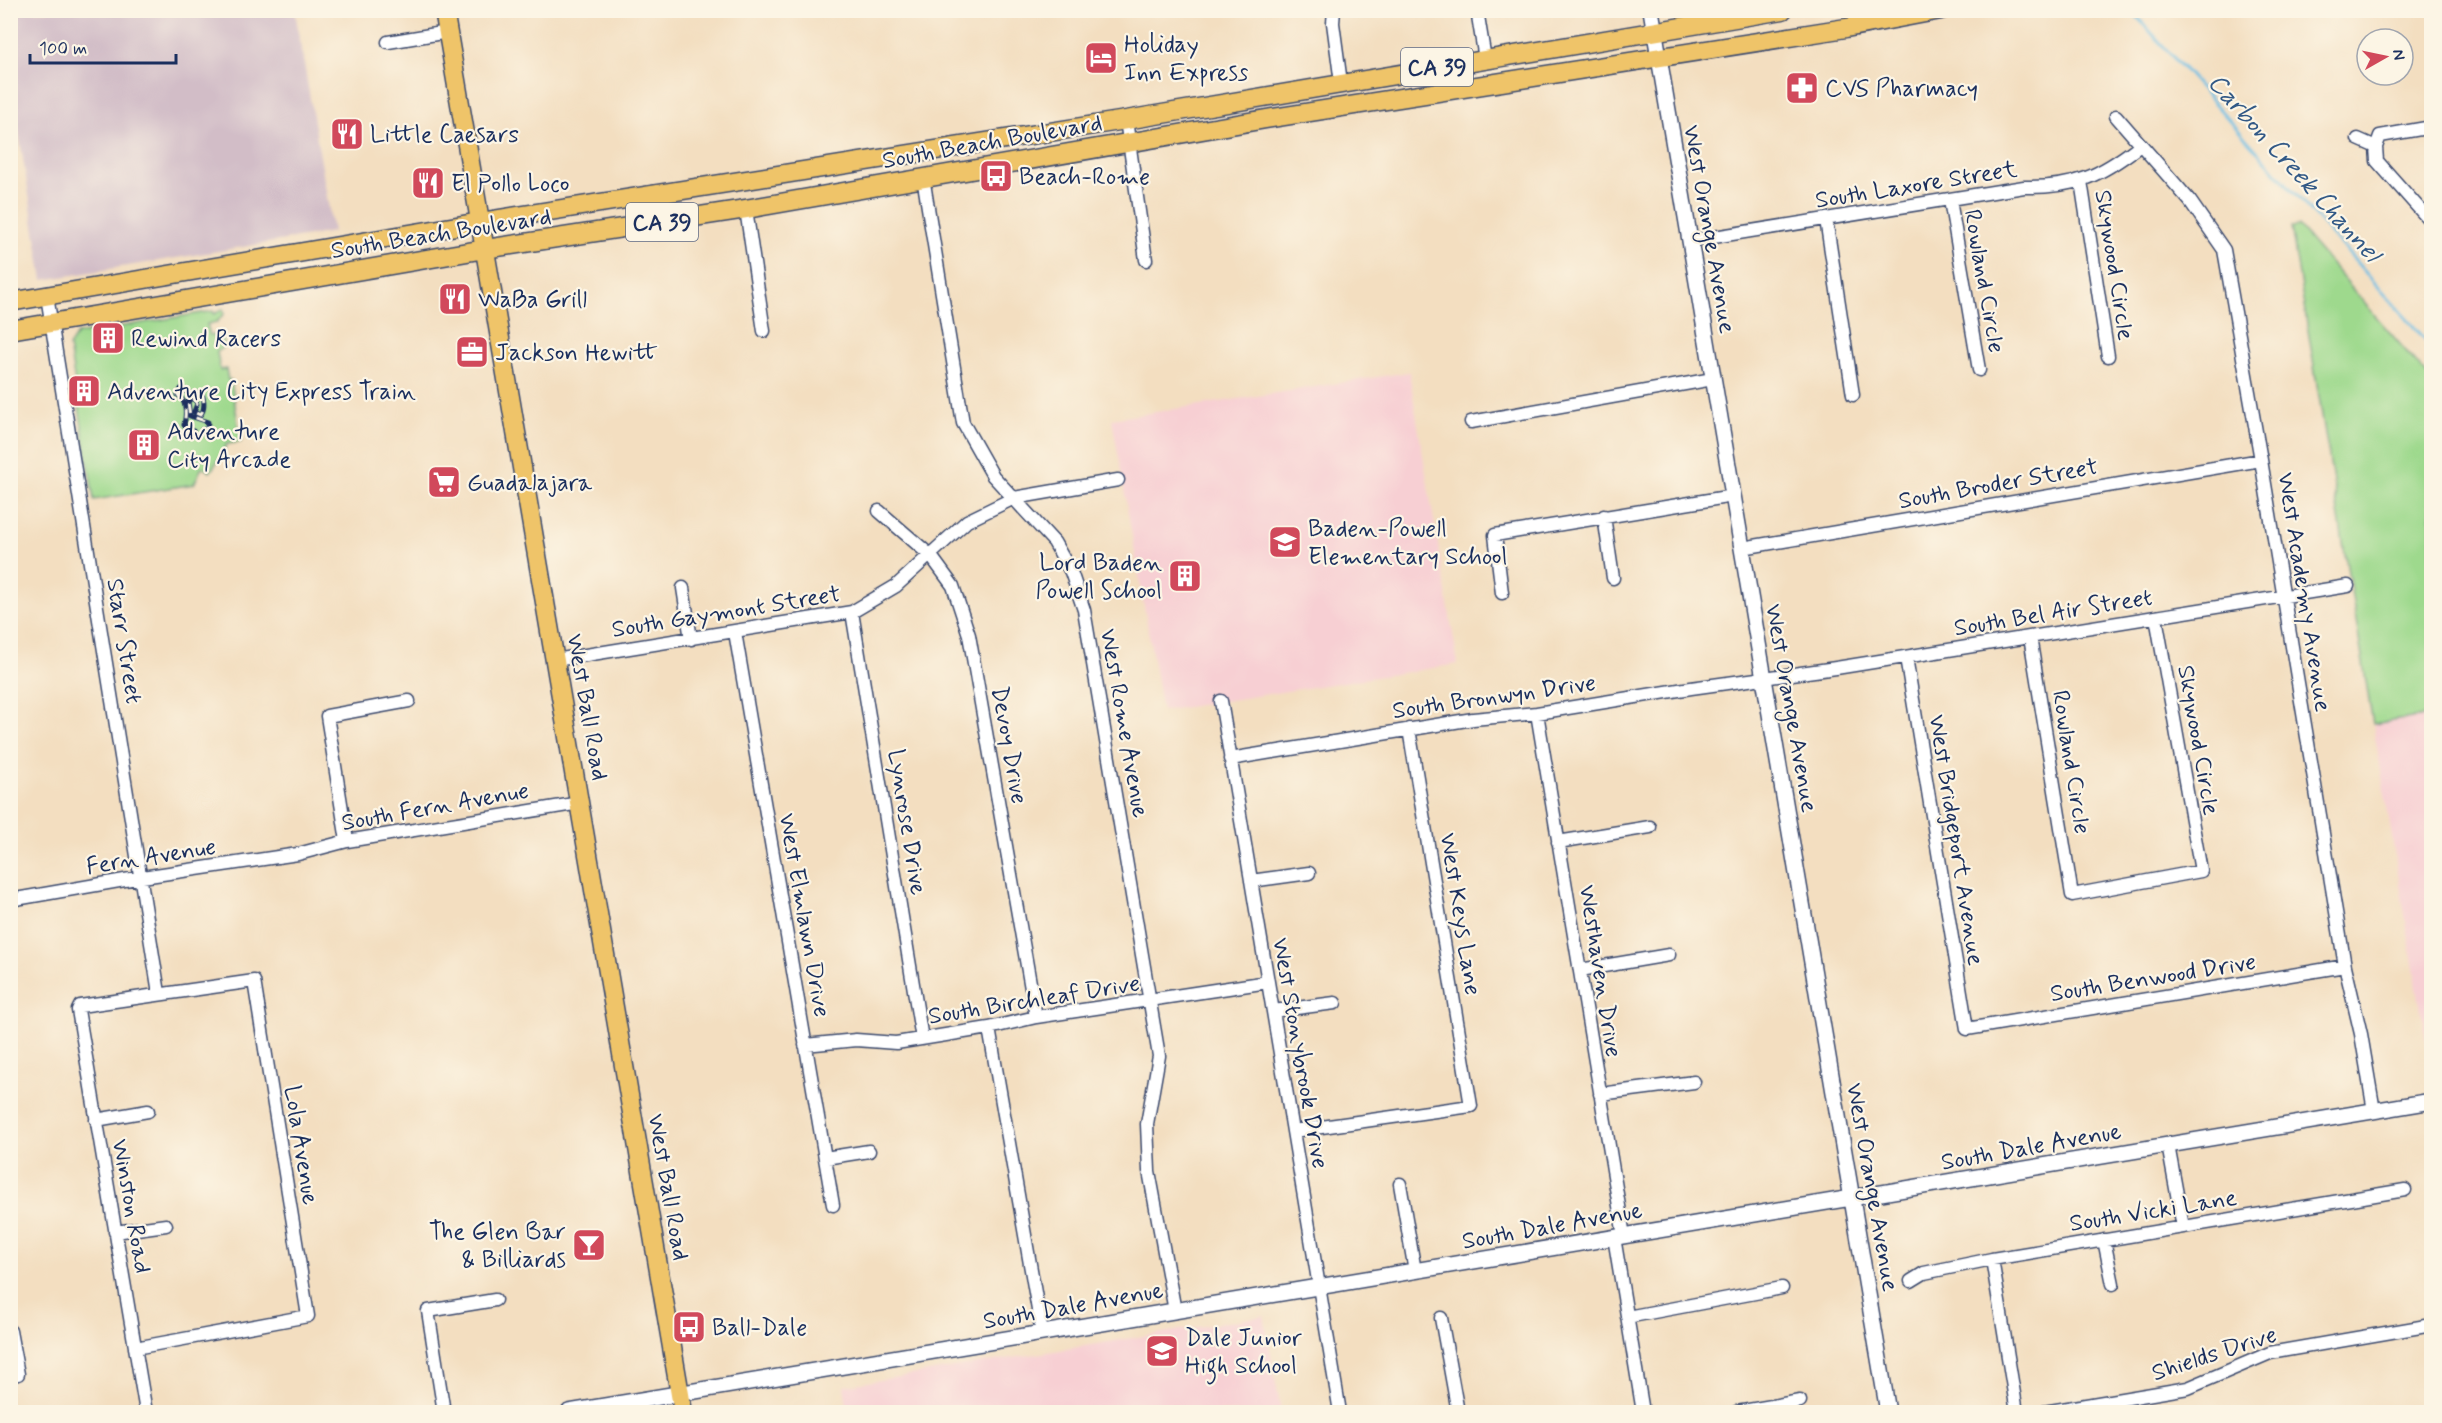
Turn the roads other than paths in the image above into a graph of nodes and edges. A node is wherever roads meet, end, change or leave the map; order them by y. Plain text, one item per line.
1 (444, 10) edge
2 (1334, 10) edge
3 (1477, 10) edge
4 (1651, 10) edge
5 (1783, 10) edge
6 (1941, 10) edge
7 (448, 32) junction
8 (1654, 32) junction
9 (388, 42) dead end
10 (1659, 57) junction
11 (1485, 59) junction
12 (1341, 83) junction
13 (2116, 116) dead end
14 (1126, 120) junction
15 (2432, 127) edge
16 (2358, 139) dead end
17 (1130, 141) junction
18 (2139, 146) junction
19 (2376, 147) junction
20 (923, 177) junction
21 (2081, 181) junction
22 (1950, 200) junction
23 (746, 209) junction
24 (1826, 219) junction
25 (480, 222) junction
26 (2432, 223) edge
27 (1689, 241) junction
28 (485, 249) junction
29 (1146, 260) dead end
30 (47, 296) junction
31 (10, 302) edge
32 (51, 323) junction
33 (10, 330) edge
34 (764, 331) dead end
35 (2108, 356) dead end
36 (1979, 370) dead end
37 (1713, 379) junction
38 (1853, 395) dead end
39 (1471, 422) dead end
40 (2261, 460) junction
41 (1118, 480) dead end
42 (1733, 496) junction
43 (1014, 498) junction
44 (879, 511) dead end
45 (1604, 516) junction
46 (1742, 548) junction
47 (931, 556) junction
48 (1613, 578) dead end
49 (2348, 586) dead end
50 (682, 588) dead end
51 (1502, 593) dead end
52 (2284, 597) junction
53 (852, 612) junction
54 (2156, 617) junction
55 (735, 632) junction
56 (2030, 637) junction
57 (691, 639) junction
58 (1906, 657) junction
59 (555, 660) junction
60 (1764, 678) junction
61 (409, 701) dead end
62 (1221, 701) dead end
63 (1537, 713) junction
64 (1409, 729) junction
65 (1230, 759) junction
66 (580, 802) junction
67 (1650, 827) dead end
68 (347, 841) junction
69 (1558, 842) junction
70 (298, 854) joint
71 (1309, 873) dead end
72 (142, 877) junction
73 (1251, 881) junction
74 (2072, 895) joint
75 (10, 900) edge
76 (1669, 955) dead end
77 (2345, 966) junction
78 (1580, 969) junction
79 (1268, 982) junction
80 (159, 993) junction
81 (1151, 1001) junction
82 (1335, 1003) dead end
83 (1273, 1011) junction
84 (1036, 1017) junction
85 (989, 1028) junction
86 (1967, 1029) joint
87 (922, 1039) junction
88 (806, 1045) junction
89 (1694, 1082) dead end
90 (1600, 1094) junction
91 (2432, 1101) edge
92 (148, 1111) dead end
93 (2374, 1111) junction
94 (96, 1120) junction
95 (1293, 1131) junction
96 (2168, 1145) junction
97 (869, 1151) dead end
98 (825, 1158) junction
99 (1400, 1184) dead end
100 (2405, 1190) dead end
101 (1852, 1197) junction
102 (833, 1205) dead end
103 (166, 1225) dead end
104 (2182, 1227) junction
105 (115, 1232) junction
106 (1619, 1236) junction
107 (2104, 1240) junction
108 (1992, 1259) junction
109 (1415, 1271) junction
110 (1911, 1281) dead end
111 (2113, 1284) dead end
112 (1319, 1287) junction
113 (1782, 1288) dead end
114 (495, 1300) dead end
115 (1175, 1311) junction
116 (1627, 1317) junction
117 (1442, 1318) dead end
118 (2432, 1325) edge
119 (10, 1331) edge
120 (1042, 1333) junction
121 (135, 1348) junction
122 (14, 1374) edge
123 (680, 1394) junction
124 (1800, 1401) dead end
125 (146, 1413) edge
126 (444, 1413) edge
127 (569, 1413) edge
128 (683, 1413) edge
129 (1340, 1413) edge
130 (1458, 1413) edge
131 (1643, 1413) edge
132 (1737, 1413) edge
133 (1888, 1413) edge
134 (2017, 1413) edge
135 (2044, 1413) edge

1 - 7 main road, West Ball Road
2 - 12 street
3 - 11 street
4 - 8 street, West Orange Avenue
5 - 8 main road, South Beach Boulevard / CA 39
6 - 10 main road, South Beach Boulevard / CA 39
7 - 9 street
7 - 25 main road, West Ball Road
8 - 10 street, West Orange Avenue
8 - 11 main road, South Beach Boulevard / CA 39
10 - 17 main road, South Beach Boulevard / CA 39
10 - 27 street, West Orange Avenue
11 - 12 main road, South Beach Boulevard / CA 39
12 - 14 main road, South Beach Boulevard / CA 39
13 - 18 street, West Academy Avenue
14 - 17 street
14 - 25 main road, South Beach Boulevard / CA 39
15 - 19 street
16 - 19 street
17 - 20 main road, South Beach Boulevard / CA 39
17 - 29 street
18 - 21 street, South Laxore Street
18 - 40 street, West Academy Avenue
19 - 26 street
20 - 23 main road, South Beach Boulevard / CA 39
20 - 43 street, West Rome Avenue
21 - 22 street, South Laxore Street
21 - 35 street, Skywood Circle
22 - 24 street, South Laxore Street
22 - 36 street, Rowland Circle
23 - 28 main road, South Beach Boulevard / CA 39
23 - 34 street
24 - 27 street, South Laxore Street
24 - 38 street
25 - 28 main road, West Ball Road
25 - 30 main road, South Beach Boulevard / CA 39
27 - 37 street, West Orange Avenue
28 - 32 main road, South Beach Boulevard / CA 39
28 - 59 main road, West Ball Road
30 - 31 main road, CA 39
30 - 32 street, Starr Street
32 - 33 main road, CA 39
32 - 72 street, Starr Street
37 - 39 street
37 - 42 street, West Orange Avenue
40 - 46 street, South Broder Street
40 - 52 street, West Academy Avenue
41 - 43 street, South Gaymont Street
42 - 45 street
42 - 46 street, West Orange Avenue
43 - 47 street, South Gaymont Street
43 - 81 street, West Rome Avenue
44 - 47 street, Devoy Drive
45 - 48 street
45 - 51 street
46 - 60 street, West Orange Avenue
47 - 53 street, South Gaymont Street
47 - 84 street, Devoy Drive
49 - 52 street, South Bel Air Street
50 - 57 street
52 - 54 street, South Bel Air Street
52 - 77 street, West Academy Avenue
53 - 55 street, South Gaymont Street
53 - 87 street, Lynrose Drive
54 - 56 street, South Bel Air Street
54 - 74 street, Skywood Circle
55 - 57 street, South Gaymont Street
55 - 88 street, West Elmlawn Drive
56 - 58 street, South Bel Air Street
56 - 74 street, Rowland Circle
57 - 59 street, South Gaymont Street
58 - 60 street, South Bel Air Street
58 - 86 street, West Bridgeport Avenue
59 - 66 main road, West Ball Road
60 - 63 street, South Bronwyn Drive
60 - 101 street, West Orange Avenue
61 - 68 street
62 - 65 street, West Stonybrook Drive
63 - 64 street, South Bronwyn Drive
63 - 69 street, Westhaven Drive
64 - 65 street, South Bronwyn Drive
64 - 95 street, West Keys Lane
65 - 73 street, West Stonybrook Drive
66 - 68 street, South Fern Avenue
66 - 123 main road, West Ball Road
67 - 69 street
68 - 70 street, South Fern Avenue
69 - 78 street, Westhaven Drive
70 - 72 street, Fern Avenue
71 - 73 street
72 - 75 street, Fern Avenue
72 - 80 street, Starr Street
73 - 79 street, West Stonybrook Drive
76 - 78 street
77 - 86 street, South Benwood Drive
77 - 93 street, West Academy Avenue
78 - 90 street, Westhaven Drive
79 - 81 street, South Birchleaf Drive
79 - 83 street, West Stonybrook Drive
80 - 94 street, Winston Road
80 - 121 street, Lola Avenue
81 - 84 street, South Birchleaf Drive
81 - 115 street, West Rome Avenue
82 - 83 street
83 - 95 street, West Stonybrook Drive
84 - 85 street, South Birchleaf Drive
85 - 87 street, South Birchleaf Drive
85 - 120 street
87 - 88 street, South Birchleaf Drive
88 - 98 street, West Elmlawn Drive
89 - 90 street
90 - 106 street, Westhaven Drive
91 - 93 street, South Dale Avenue
92 - 94 street
93 - 96 street, South Dale Avenue
94 - 105 street, Winston Road
95 - 112 street, West Stonybrook Drive
96 - 101 street, South Dale Avenue
96 - 104 street
97 - 98 street
98 - 102 street, West Elmlawn Drive
99 - 109 street
100 - 104 street, South Vicki Lane
101 - 106 street, South Dale Avenue
101 - 133 street, West Orange Avenue
103 - 105 street
104 - 107 street, South Vicki Lane
105 - 121 street, Winston Road
106 - 109 street, South Dale Avenue
106 - 116 street, Westhaven Drive
107 - 108 street, South Vicki Lane
107 - 111 street
108 - 110 street, South Vicki Lane
108 - 134 street
109 - 112 street, South Dale Avenue
112 - 115 street, South Dale Avenue
112 - 129 street, West Stonybrook Drive
113 - 116 street
114 - 126 street
115 - 120 street, South Dale Avenue
116 - 131 street, Westhaven Drive
117 - 130 street
118 - 135 street, Shields Drive
119 - 122 street
120 - 123 street, South Dale Avenue
121 - 125 street, Winston Road
123 - 127 street, South Dale Avenue
123 - 128 main road, West Ball Road
124 - 132 street

